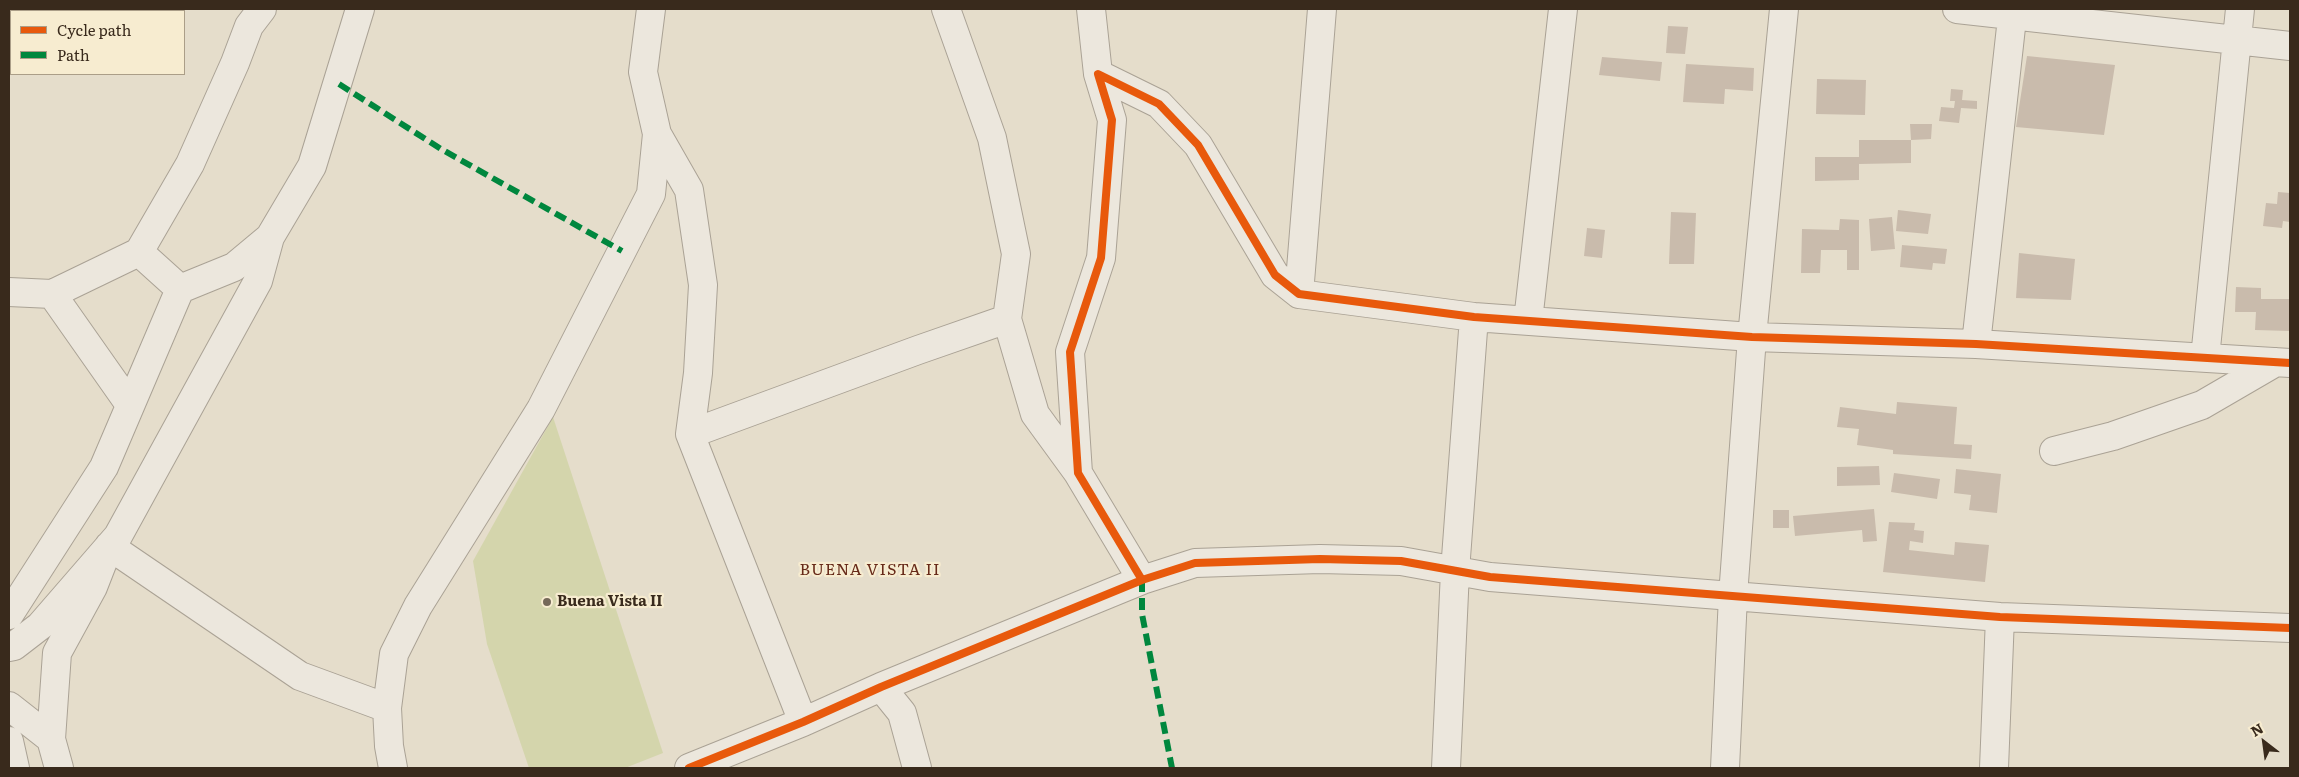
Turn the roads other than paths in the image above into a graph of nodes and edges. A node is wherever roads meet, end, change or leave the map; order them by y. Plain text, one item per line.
1 (262, 9) edge
2 (360, 9) edge
3 (652, 9) edge
4 (946, 9) edge
5 (1091, 9) edge
6 (1322, 9) edge
7 (1563, 9) edge
8 (1784, 9) edge
9 (1957, 9) edge
10 (2240, 9) edge
11 (2012, 11) edge
12 (2237, 41) junction
13 (2290, 46) edge
14 (1098, 74) junction
15 (657, 134) junction
16 (270, 237) junction
17 (139, 252) junction
18 (180, 289) junction
19 (9, 292) edge
20 (52, 294) junction
21 (1299, 294) junction
22 (1474, 317) junction
23 (1007, 319) junction
24 (1528, 321) junction
25 (1752, 337) junction
26 (1976, 344) junction
27 (2205, 358) junction
28 (2283, 363) edge
29 (130, 405) junction
30 (690, 434) junction
31 (2054, 451) dead end
32 (1078, 473) junction
33 (109, 546) junction
34 (1454, 571) junction
35 (1142, 580) junction
36 (1733, 596) junction
37 (9, 615) edge
38 (2000, 618) junction
39 (2290, 628) edge
40 (9, 647) edge
41 (880, 687) junction
42 (9, 706) edge
43 (387, 708) junction
44 (803, 722) junction
45 (51, 739) junction
46 (9, 741) edge
47 (15, 768) edge
48 (59, 768) edge
49 (393, 768) edge
50 (692, 768) edge
51 (917, 768) edge
52 (1446, 768) edge
53 (1725, 768) edge
54 (1994, 768) edge

1 - 17 street
2 - 16 street
3 - 15 street
4 - 23 street
5 - 14 street
6 - 21 street
7 - 24 street
8 - 25 street
9 - 11 street
10 - 12 street
11 - 12 street
11 - 26 street
12 - 13 street
12 - 27 street
14 - 21 street
14 - 32 street
15 - 30 street
15 - 43 street
16 - 18 street
16 - 33 street
17 - 18 street
17 - 20 street
18 - 29 street
19 - 20 street
20 - 29 street
21 - 22 street
22 - 24 street
22 - 34 street
23 - 30 street
23 - 32 street
24 - 25 street
25 - 26 street
25 - 36 street
26 - 27 street
27 - 28 street
28 - 31 street
29 - 37 street
30 - 44 street
32 - 35 street
33 - 40 street
33 - 43 street
33 - 45 street
34 - 35 street
34 - 36 street
34 - 52 street
35 - 41 street
36 - 38 street
36 - 53 street
38 - 39 street
38 - 54 street
41 - 44 street
41 - 51 street
42 - 45 street
43 - 49 street
44 - 50 street
45 - 48 street
46 - 47 street

